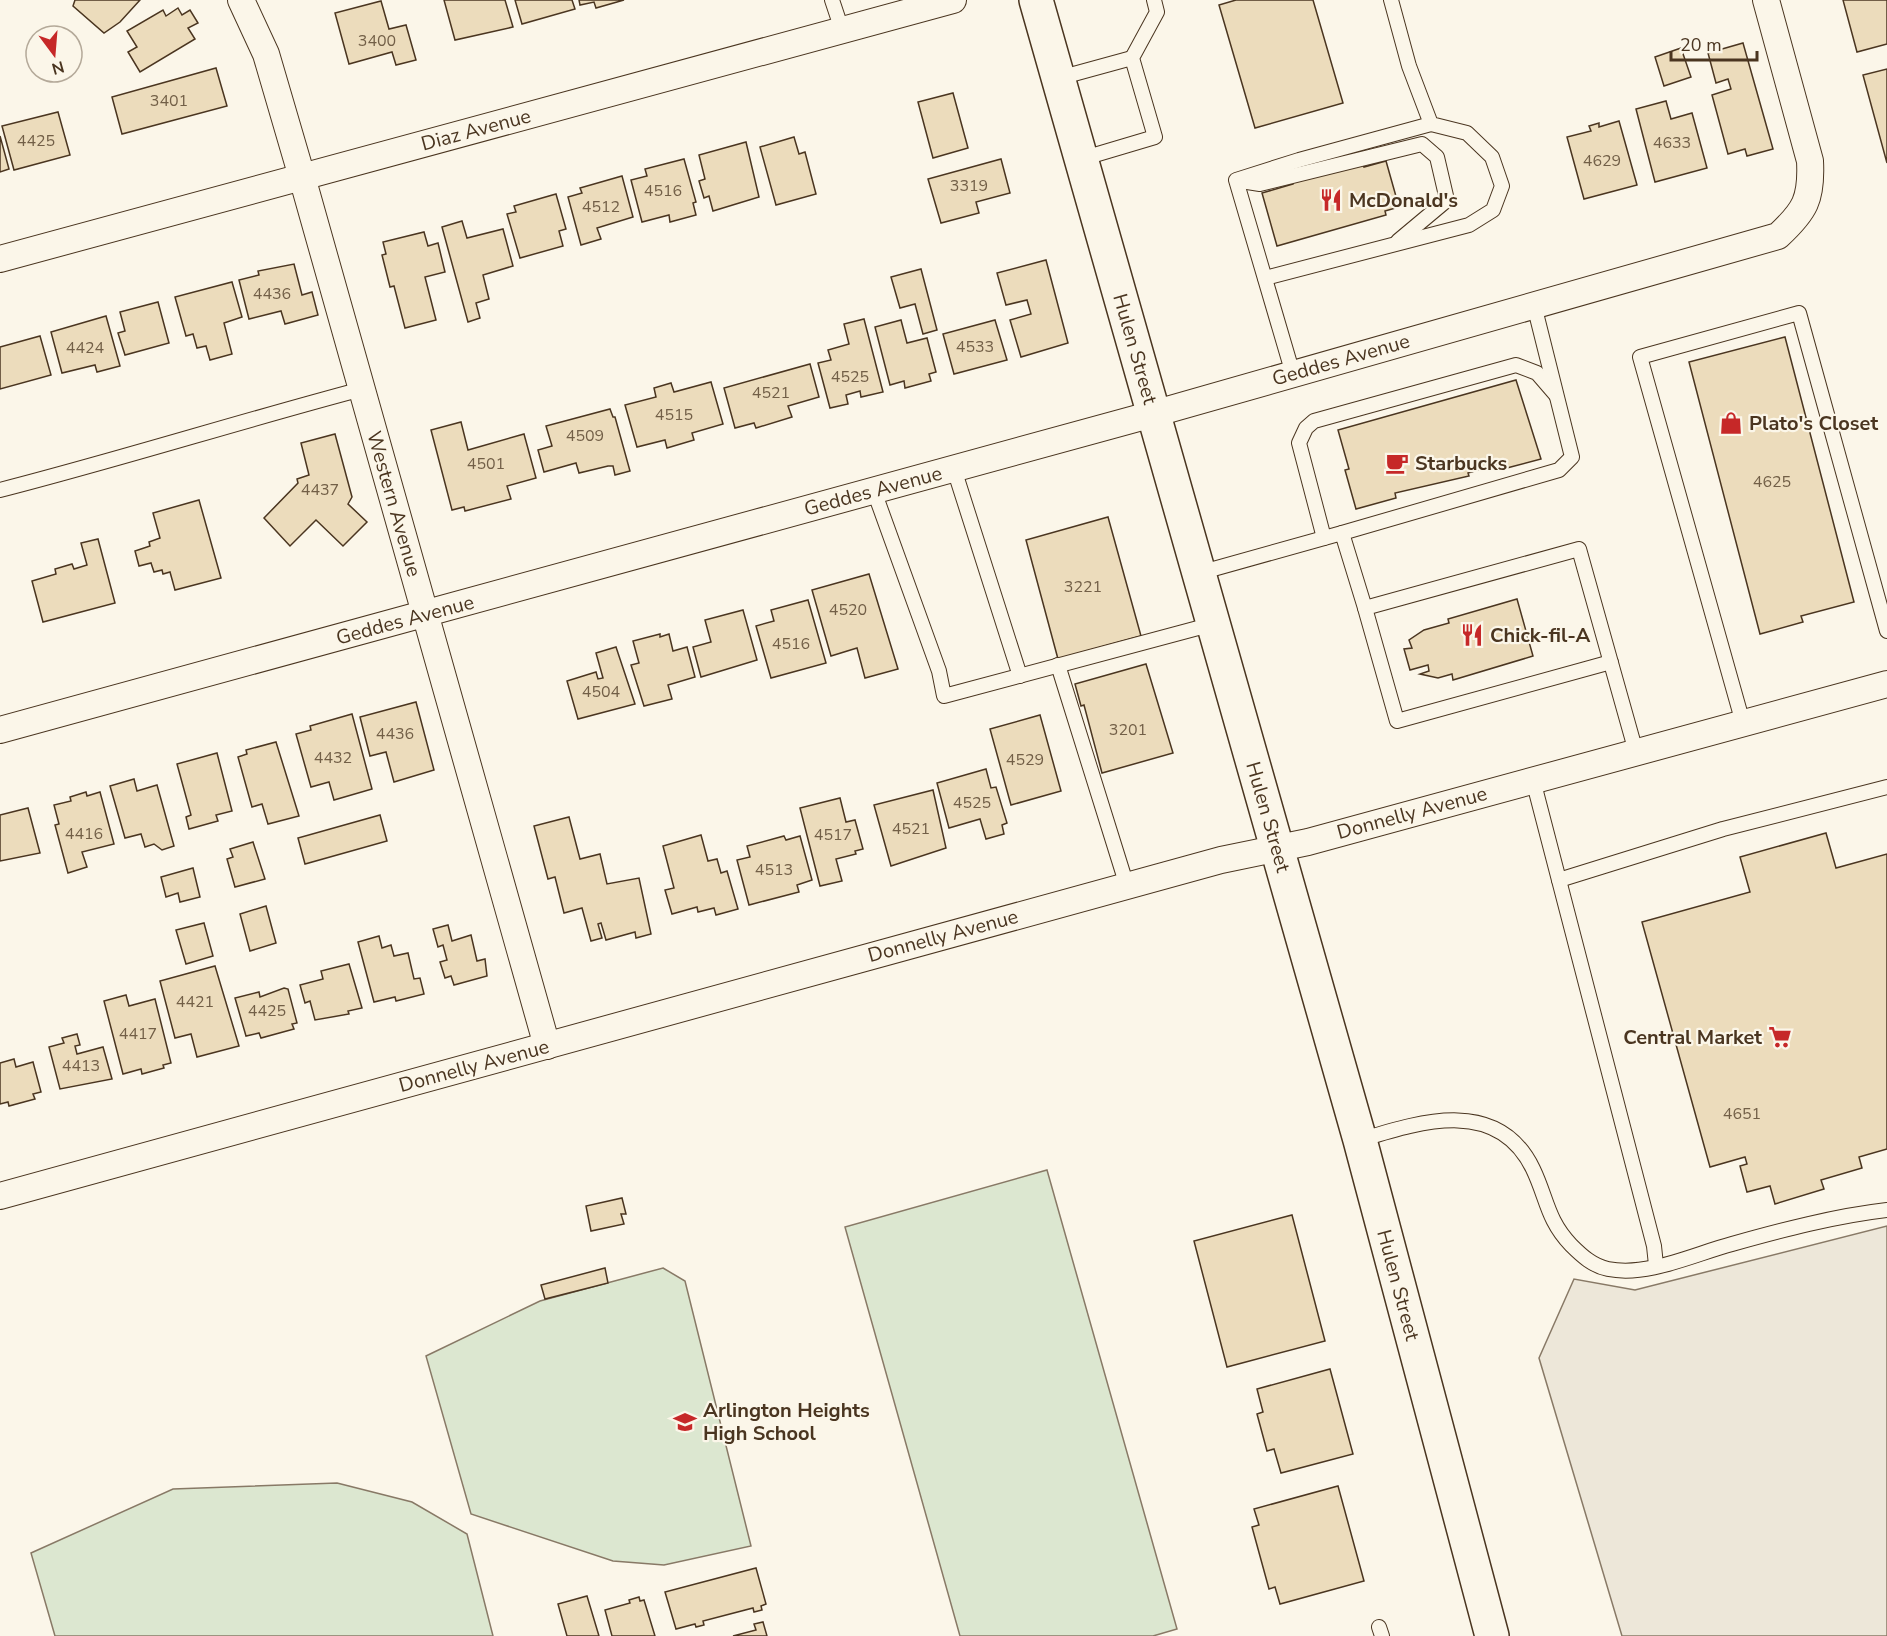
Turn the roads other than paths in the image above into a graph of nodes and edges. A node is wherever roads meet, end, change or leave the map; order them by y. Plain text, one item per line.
1 (241, 0) edge
2 (832, 0) edge
3 (953, 0) edge
4 (1036, 0) edge
5 (1154, 0) edge
6 (1390, 0) edge
7 (1766, 0) edge
8 (842, 30) junction
9 (1132, 58) junction
10 (1058, 78) junction
11 (1431, 124) junction
12 (1081, 159) junction
13 (302, 177) junction
14 (1236, 180) junction
15 (1394, 244) junction
16 (0, 259) edge
17 (1265, 278) junction
18 (1534, 305) junction
19 (1293, 374) junction
20 (362, 389) junction
21 (1558, 397) junction
22 (1154, 414) junction
23 (954, 469) junction
24 (0, 489) edge
25 (874, 491) junction
26 (1342, 533) junction
27 (1324, 538) junction
28 (1199, 573) junction
29 (1365, 608) junction
30 (425, 615) junction
31 (1214, 624) junction
32 (1887, 631) edge
33 (1611, 662) junction
34 (1058, 665) junction
35 (1020, 676) junction
36 (1887, 684) edge
37 (1743, 723) junction
38 (0, 730) edge
39 (1636, 752) junction
40 (1533, 780) junction
41 (1887, 788) edge
42 (1277, 849) junction
43 (1559, 880) junction
44 (1127, 886) junction
45 (547, 1046) junction
46 (1359, 1140) junction
47 (0, 1196) edge
48 (1887, 1210) edge
49 (1656, 1265) junction
50 (1492, 1636) edge

1 - 13 street, Western Avenue
2 - 8 lane
3 - 8 street, Diaz Avenue
4 - 10 main road, Hulen Street
5 - 9 lane
6 - 11 lane
7 - 18 street, Geddes Avenue
8 - 13 street, Diaz Avenue
9 - 10 lane
9 - 12 lane
10 - 12 main road, Hulen Street
11 - 14 lane
11 - 15 lane
12 - 22 main road, Hulen Street
13 - 16 street, Diaz Avenue
13 - 20 street, Western Avenue
14 - 15 lane
14 - 17 lane
15 - 17 lane
17 - 19 lane
18 - 19 street, Geddes Avenue
18 - 21 lane
19 - 22 street, Geddes Avenue
20 - 24 lane
20 - 30 street, Western Avenue
21 - 26 lane
21 - 27 lane
22 - 23 street, Geddes Avenue
22 - 28 main road, Hulen Street
23 - 25 street, Geddes Avenue
23 - 35 lane
25 - 30 street, Geddes Avenue
25 - 35 lane
26 - 27 lane
26 - 29 lane
27 - 28 lane
28 - 31 main road, Hulen Street
29 - 33 lane
29 - 33 lane
30 - 38 street, Geddes Avenue
30 - 45 street, Western Avenue
31 - 34 lane
31 - 42 main road, Hulen Street
32 - 37 lane
33 - 39 lane
34 - 35 lane
34 - 44 lane
36 - 37 street, Donnelly Avenue
37 - 39 street, Donnelly Avenue
39 - 40 street, Donnelly Avenue
40 - 42 street, Donnelly Avenue
40 - 43 lane
41 - 43 lane
42 - 44 street, Donnelly Avenue
42 - 46 main road, Hulen Street
43 - 49 lane
44 - 45 street, Donnelly Avenue
45 - 47 street, Donnelly Avenue
46 - 49 lane
46 - 50 main road, Hulen Street
48 - 49 lane

